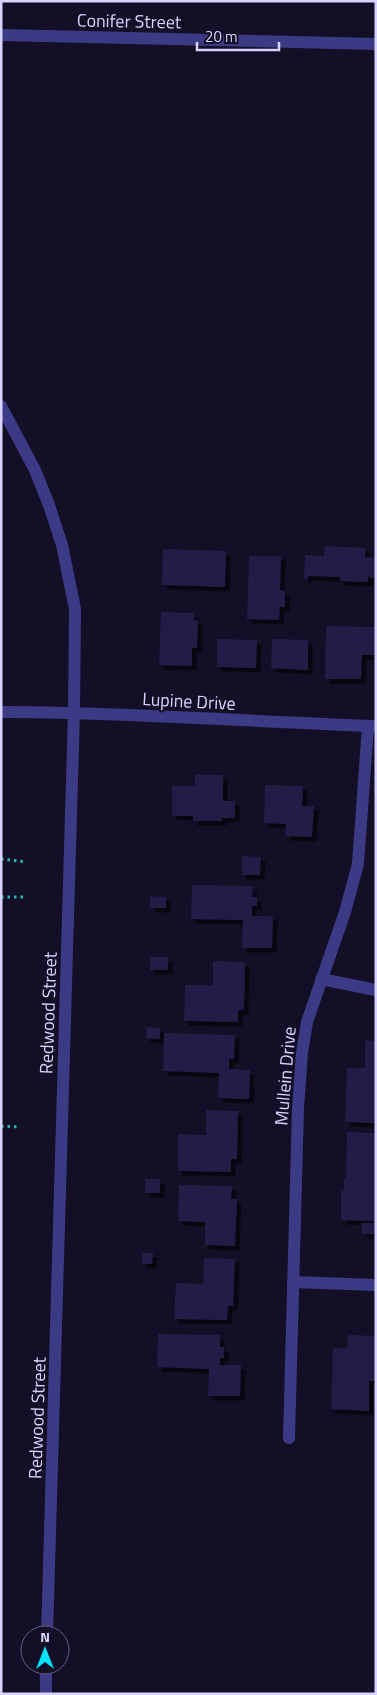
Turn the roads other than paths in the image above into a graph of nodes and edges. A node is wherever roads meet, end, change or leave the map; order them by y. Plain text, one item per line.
1 (1, 35) edge
2 (376, 44) edge
3 (1, 406) edge
4 (1, 712) edge
5 (74, 712) junction
6 (372, 726) edge
7 (321, 979) junction
8 (376, 990) edge
9 (293, 1282) junction
10 (376, 1285) edge
11 (288, 1438) dead end
12 (48, 1625) edge
13 (46, 1675) edge
14 (46, 1694) edge

1 - 2 street, Conifer Street
3 - 5 street, Redwood Street
4 - 5 street, Lupine Drive
5 - 6 street, Lupine Drive
5 - 12 street, Redwood Street
6 - 7 street, Mullein Drive
7 - 8 street
7 - 9 street, Mullein Drive
9 - 10 street
9 - 11 street, Mullein Drive
13 - 14 street

